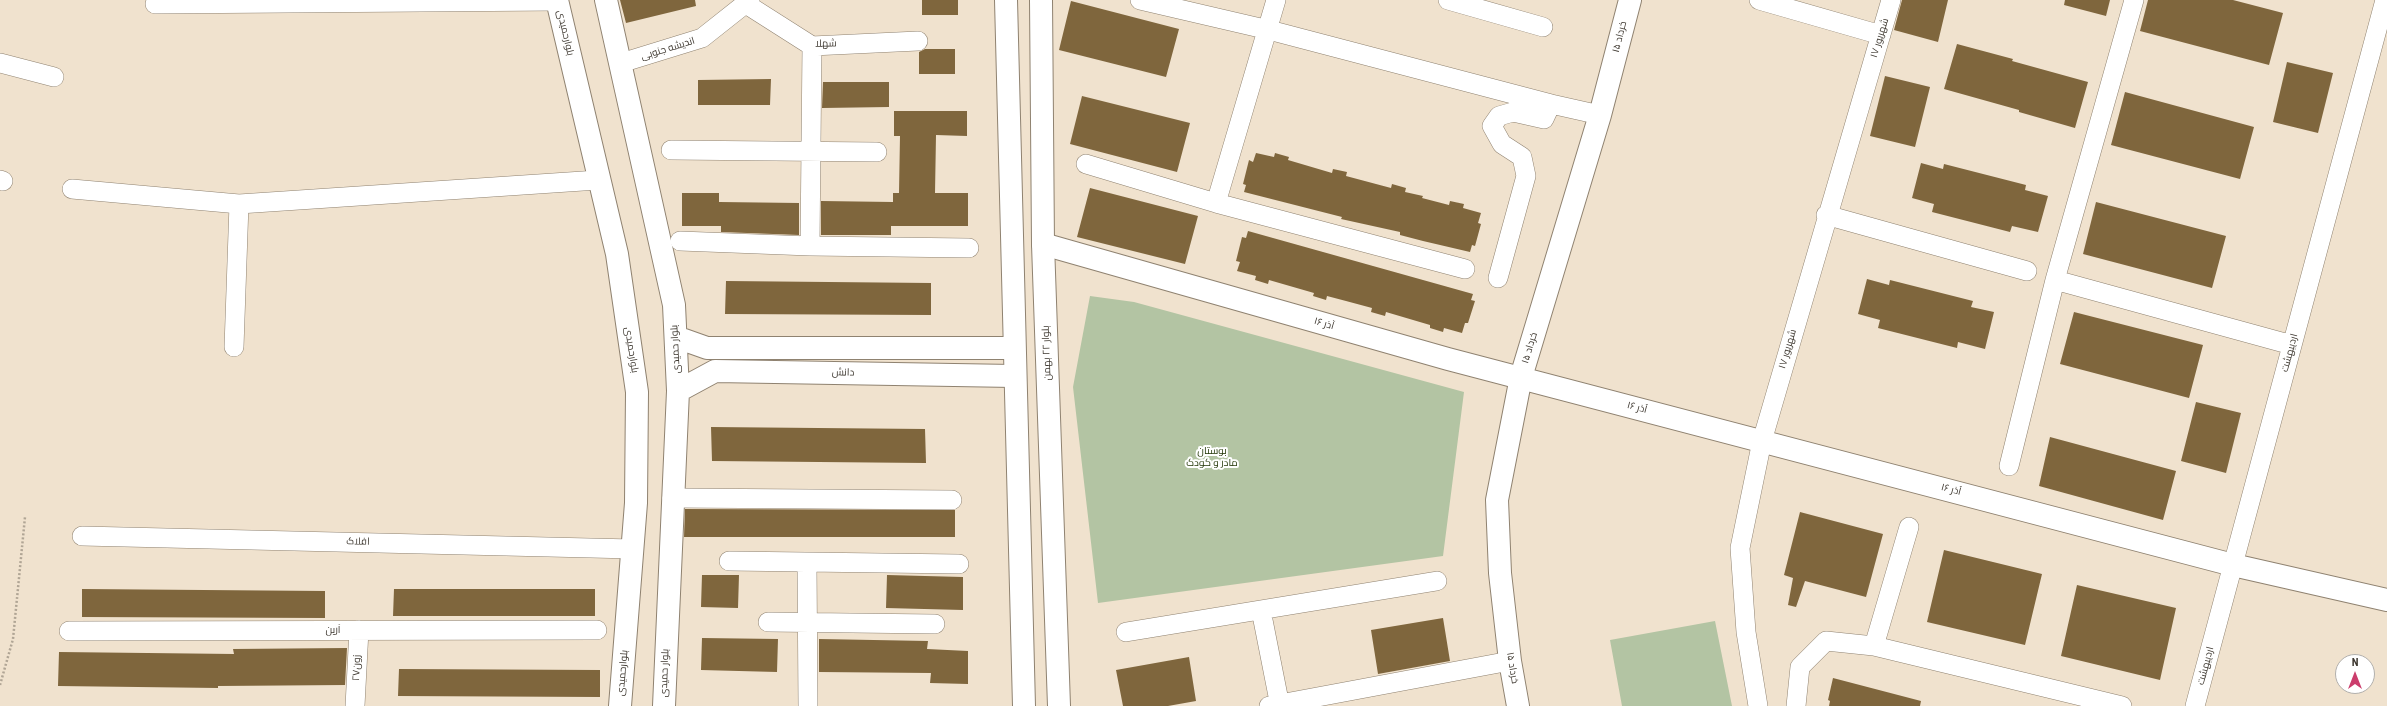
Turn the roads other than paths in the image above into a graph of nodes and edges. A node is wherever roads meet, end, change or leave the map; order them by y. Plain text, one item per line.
1 (557, 0) edge
2 (606, 0) edge
3 (1006, 0) edge
4 (1040, 0) edge
5 (1140, 0) edge
6 (1276, 0) edge
7 (1448, 0) edge
8 (1630, 0) edge
9 (1759, 0) edge
10 (1891, 0) edge
11 (2134, 0) edge
12 (2385, 0) edge
13 (337, 1) edge
14 (748, 2) edge
15 (155, 4) dead end
16 (1543, 27) dead end
17 (1269, 30) junction
18 (1881, 35) junction
19 (918, 40) dead end
20 (812, 46) junction
21 (0, 63) edge
22 (621, 64) junction
23 (54, 77) dead end
24 (1042, 79) junction
25 (1007, 80) junction
26 (1551, 104) junction
27 (1600, 115) junction
28 (671, 150) dead end
29 (811, 152) junction
30 (877, 152) dead end
31 (1086, 164) dead end
32 (598, 180) junction
33 (72, 189) dead end
34 (1216, 203) junction
35 (239, 204) junction
36 (1826, 215) junction
37 (680, 241) dead end
38 (1043, 244) junction
39 (810, 246) junction
40 (969, 248) dead end
41 (1465, 269) dead end
42 (2027, 271) dead end
43 (1498, 278) dead end
44 (2055, 280) junction
45 (676, 337) junction
46 (2292, 345) junction
47 (234, 347) dead end
48 (1013, 348) junction
49 (1014, 376) junction
50 (1521, 377) junction
51 (678, 391) junction
52 (1762, 441) junction
53 (2009, 466) dead end
54 (672, 498) junction
55 (952, 500) dead end
56 (1908, 527) dead end
57 (82, 536) dead end
58 (633, 549) junction
59 (728, 561) dead end
60 (807, 563) junction
61 (959, 564) dead end
62 (2233, 565) junction
63 (1437, 581) dead end
64 (2387, 600) edge
65 (1261, 610) junction
66 (768, 622) dead end
67 (807, 622) junction
68 (935, 624) dead end
69 (358, 630) junction
70 (597, 630) dead end
71 (69, 631) dead end
72 (1126, 632) dead end
73 (1874, 646) junction
74 (1510, 661) junction
75 (1276, 705) edge
76 (355, 706) edge
77 (620, 706) edge
78 (664, 706) edge
79 (808, 706) edge
80 (1024, 706) edge
81 (1059, 706) edge
82 (1518, 706) edge
83 (1758, 706) edge
84 (1796, 706) edge
85 (2122, 706) edge
86 (2196, 706) edge

1 - 13 street
1 - 32 street, بلوارحمیدی
2 - 22 street, بلوار حمیدی
3 - 25 street
4 - 24 street, بلوار ۲۲ بهمن
5 - 17 street
6 - 17 street
7 - 16 street
8 - 27 street, ۱۵ خرداد
9 - 18 street
10 - 18 street, ۱۷ شهریور
11 - 44 street
12 - 46 street, اردیبهشت
13 - 15 street
14 - 20 street, شهلا
14 - 22 street, اندیشه جنوبی
17 - 26 street
17 - 34 street
18 - 36 street, ۱۷ شهریور
19 - 20 street, شهلا
20 - 29 street
21 - 23 street
22 - 45 street, بلوار حمیدی
24 - 25 street
24 - 38 street, بلوار ۲۲ بهمن
25 - 48 street
26 - 27 street
26 - 43 street
27 - 50 street, ۱۵ خرداد
28 - 29 street
29 - 30 street
29 - 39 street
31 - 34 street
32 - 35 street
32 - 58 street, بلوارحمیدی
33 - 35 street
34 - 41 street
35 - 47 street
36 - 42 street
36 - 52 street, ۱۷ شهریور
37 - 39 street
38 - 50 street, ۱۶ آذر
38 - 81 street, بلوار ۲۲ بهمن
39 - 40 street
44 - 46 street
44 - 53 street
45 - 48 street
45 - 51 street, بلوار حمیدی
46 - 62 street, اردیبهشت
48 - 49 street
49 - 51 street, دانش
49 - 80 street
50 - 52 street, ۱۶ آذر
50 - 74 street, ۱۵ خرداد
51 - 54 street, بلوار حمیدی
52 - 62 street, ۱۶ آذر
52 - 83 street, ۱۷ شهریور
54 - 55 street
54 - 78 street, بلوار حمیدی
56 - 73 street
57 - 58 street, افلاک
58 - 77 street, بلوارحمیدی
59 - 60 street
60 - 61 street
60 - 67 street
62 - 64 street, ۱۶ آذر
62 - 86 street, اردیبهشت
63 - 65 street
65 - 72 street
65 - 75 street
66 - 67 street
67 - 68 street
67 - 79 street
69 - 70 street, آرین
69 - 71 street, آرین
69 - 76 street, زون۲۷
73 - 84 street
73 - 85 street
74 - 75 street
74 - 82 street, ۱۵ خرداد

